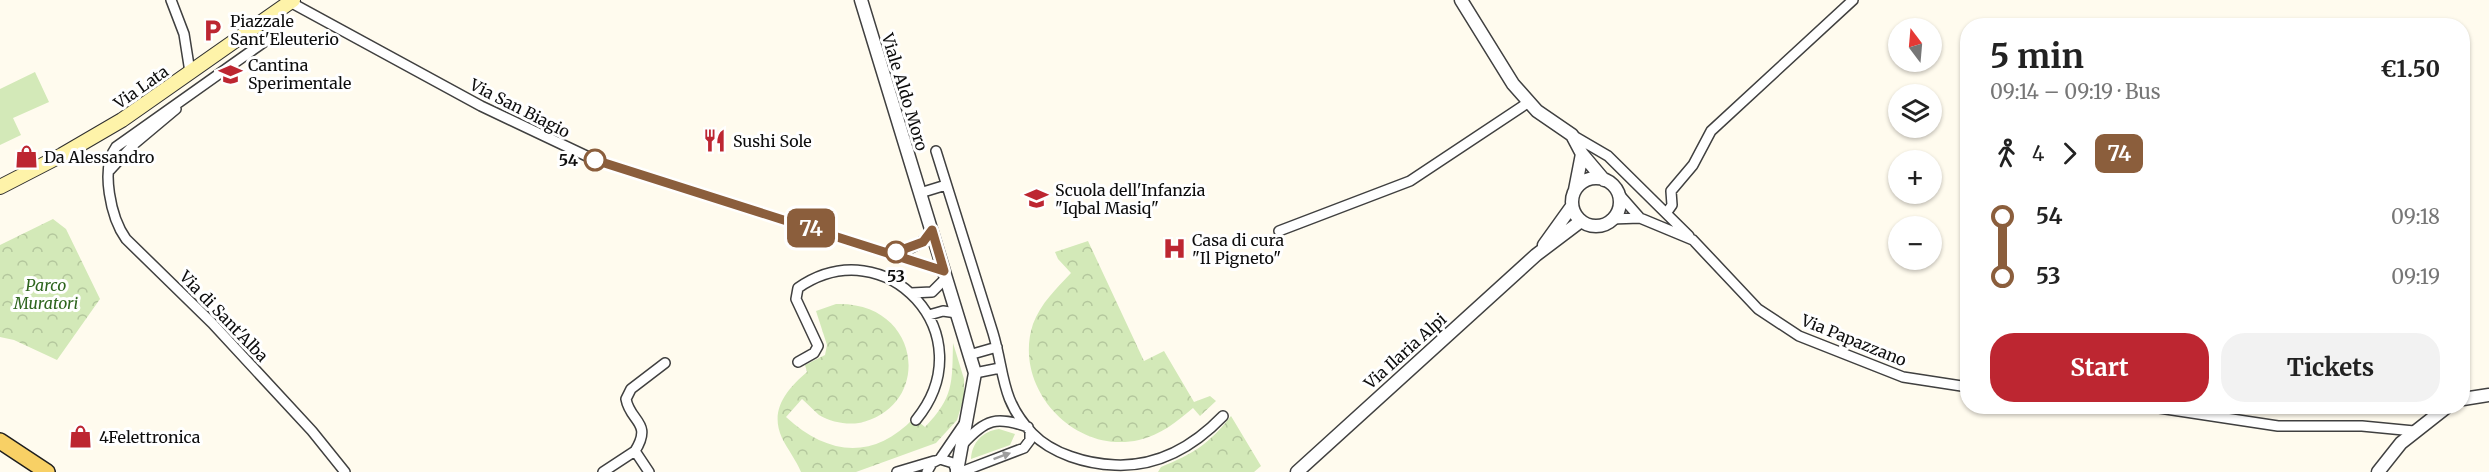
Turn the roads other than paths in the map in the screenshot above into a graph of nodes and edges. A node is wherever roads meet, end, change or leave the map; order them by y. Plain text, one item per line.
1 (171, 0) edge
2 (861, 0) edge
3 (1461, 0) edge
4 (1853, 0) edge
5 (291, 1) edge
6 (272, 14) junction
7 (190, 72) junction
8 (1529, 102) junction
9 (1572, 135) junction
10 (936, 151) dead end
11 (1582, 154) junction
12 (1604, 180) junction
13 (946, 185) junction
14 (0, 186) edge
15 (1575, 190) junction
16 (920, 193) junction
17 (1618, 193) junction
18 (1572, 206) junction
19 (1667, 212) junction
20 (1640, 218) junction
21 (1611, 219) junction
22 (1581, 221) junction
23 (932, 230) junction
24 (1279, 231) dead end
25 (1693, 240) junction
26 (888, 252) junction
27 (1536, 255) junction
28 (945, 274) junction
29 (911, 293) junction
30 (957, 313) junction
31 (929, 315) junction
32 (997, 347) junction
33 (969, 355) junction
34 (798, 362) dead end
35 (665, 363) dead end
36 (1000, 368) junction
37 (975, 373) junction
38 (1960, 386) edge
39 (2489, 395) edge
40 (2470, 398) edge
41 (2199, 414) edge
42 (2437, 414) edge
43 (1223, 416) dead end
44 (967, 419) junction
45 (916, 420) dead end
46 (1029, 429) junction
47 (2414, 431) junction
48 (0, 441) edge
49 (963, 444) junction
50 (635, 451) junction
51 (938, 459) junction
52 (47, 472) edge
53 (345, 472) edge
54 (603, 472) edge
55 (649, 472) edge
56 (897, 472) edge
57 (927, 472) edge
58 (959, 472) edge
59 (1297, 472) edge
60 (2378, 472) edge

1 - 7 street
2 - 16 street, Viale Aldo Moro
3 - 8 street, Via Papazzano
4 - 19 street
5 - 6 main road, Via Lata
5 - 26 street, Via San Biagio
6 - 7 main road, Via Lata
6 - 53 street, Via di Sant'Alba
7 - 14 main road, Via Lata
8 - 9 street, Via Papazzano
8 - 24 street
9 - 11 street, Via Papazzano
9 - 19 street, Via Papazzano
10 - 13 street, Viale Aldo Moro
11 - 12 street, Via Papazzano
11 - 15 street
12 - 15 street
12 - 17 street
13 - 16 street
13 - 32 street, Viale Aldo Moro
15 - 18 street
16 - 23 street, Viale Aldo Moro
17 - 20 street, Via Papazzano
17 - 21 street
18 - 22 street
18 - 27 street, Via Ilaria Alpi
19 - 25 street, Via Papazzano
20 - 21 street, Via Papazzano
20 - 25 street, Via Papazzano
21 - 22 street
22 - 27 street, Via Ilaria Alpi
23 - 26 street
23 - 28 street, Viale Aldo Moro
25 - 38 street, Via Papazzano
26 - 28 street, Via San Biagio
27 - 59 street, Via Ilaria Alpi
28 - 29 street
28 - 30 street, Viale Aldo Moro
29 - 31 street
29 - 34 street
30 - 31 street
30 - 33 street, Viale Aldo Moro
31 - 45 street
32 - 33 street
32 - 36 street, Viale Aldo Moro
33 - 37 street, Viale Aldo Moro
35 - 50 street
36 - 37 street
36 - 46 street, Viale Aldo Moro
37 - 44 street
39 - 40 street
41 - 47 street
42 - 47 street
43 - 46 street
44 - 49 street
44 - 51 street
46 - 49 street
58 -> 46 street
47 - 60 street
48 - 52 main road
49 - 58 street
50 - 54 street
50 - 55 street
51 - 56 street
51 - 57 street
51 - 58 street

